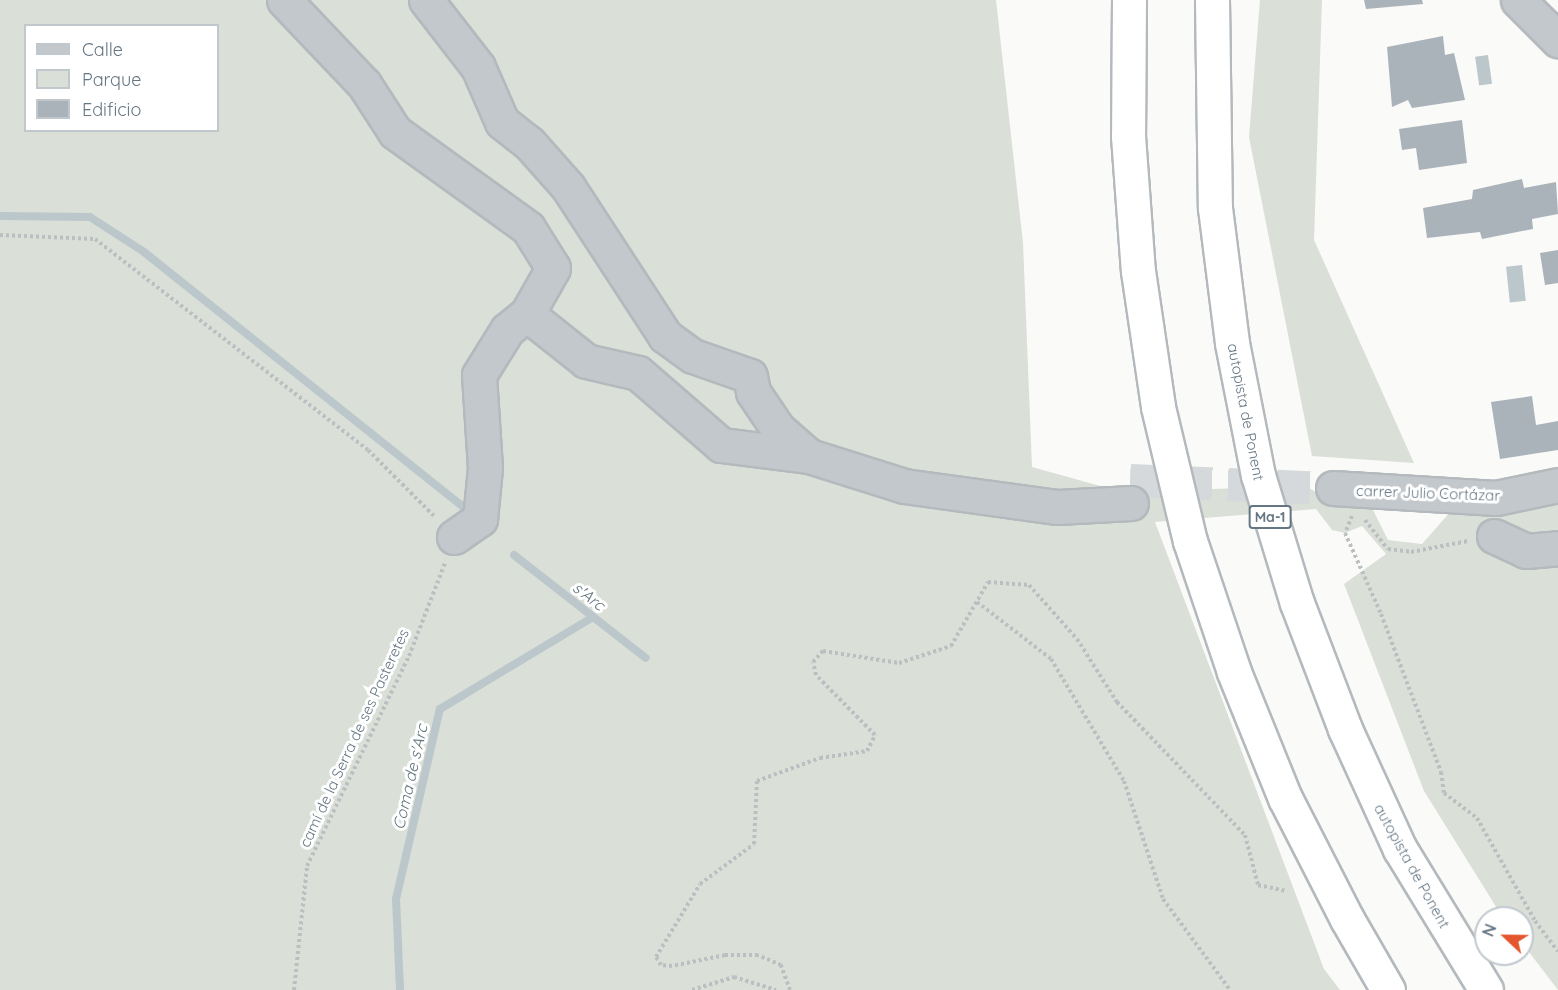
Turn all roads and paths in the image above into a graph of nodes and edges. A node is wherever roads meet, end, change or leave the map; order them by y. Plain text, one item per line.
1 (284, 0) edge
2 (426, 0) edge
3 (1129, 0) edge
4 (1212, 0) edge
5 (1518, 0) edge
6 (1558, 40) edge
7 (0, 235) edge
8 (527, 314) junction
9 (809, 456) junction
10 (1558, 485) edge
11 (1130, 492) tunnel mouth
12 (1400, 494) junction
13 (1337, 500) joint
14 (1353, 513) junction
15 (454, 537) junction
16 (1494, 537) joint
17 (1558, 548) edge
18 (977, 602) junction
19 (1287, 891) dead end
20 (1558, 951) edge
21 (294, 990) edge
22 (692, 990) edge
23 (776, 990) edge
24 (790, 990) edge
25 (1230, 990) edge
26 (1388, 990) edge
27 (1486, 990) edge

1 - 8 street
2 - 9 street
3 - 26 highway
4 - 27 highway, autopista de Ponent / Ma-1
5 - 6 street
7 - 15 path
8 - 9 street
8 - 15 street
9 - 11 street
10 - 12 street, carrer Julio Cortázar
12 - 13 street, carrer Julio Cortázar
12 - 14 path
13 - 14 path
14 - 16 path
14 - 20 path
15 - 21 path, camí de la Serra de ses Pasteretes
16 - 17 street
18 - 19 path
18 - 24 path
18 - 25 path
22 - 23 path

